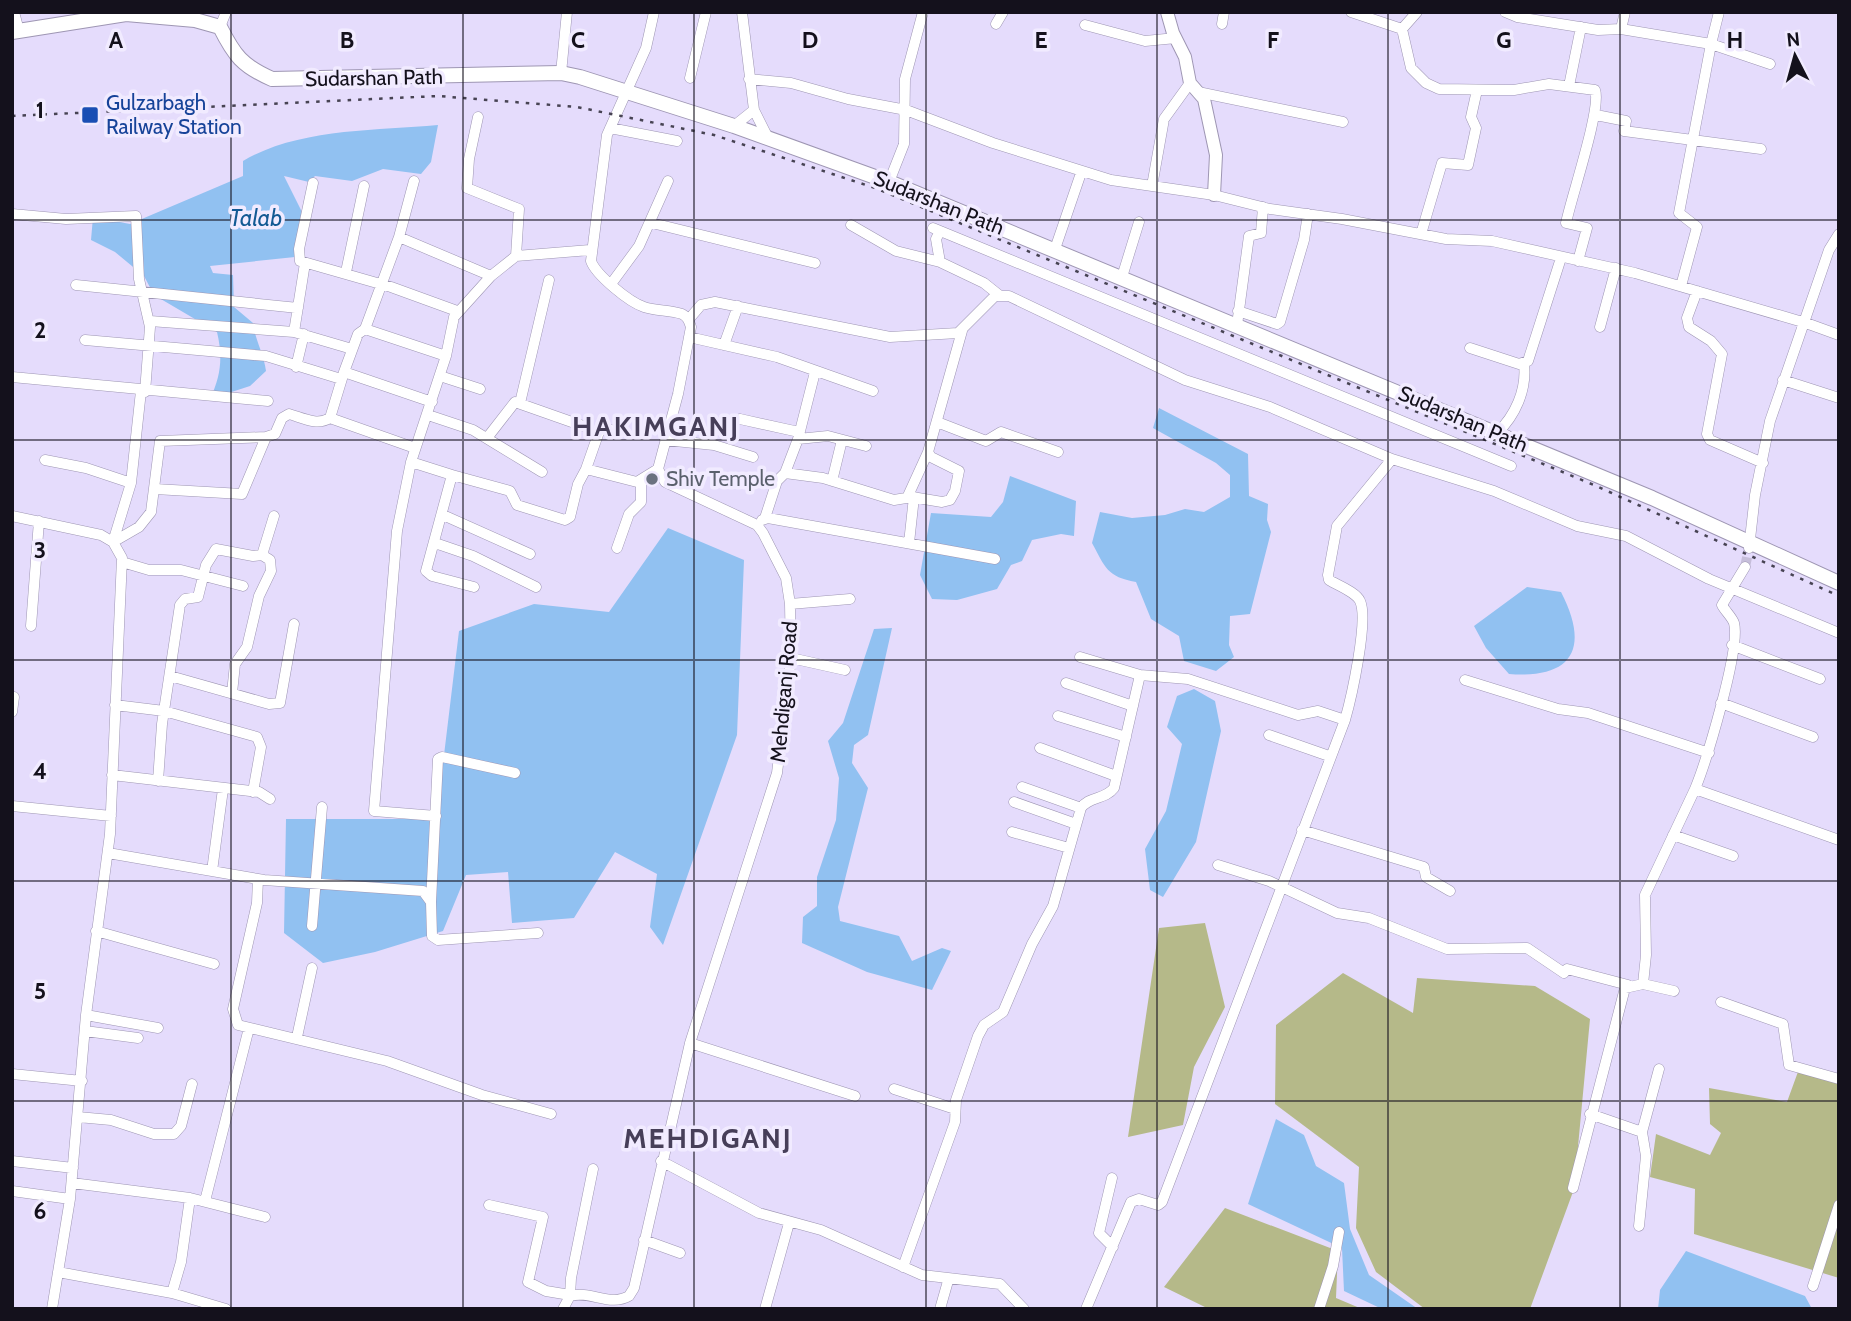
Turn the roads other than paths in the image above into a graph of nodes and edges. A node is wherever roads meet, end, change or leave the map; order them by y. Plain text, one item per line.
1 (15, 12) edge
2 (226, 12) edge
3 (567, 12) edge
4 (654, 12) edge
5 (706, 12) edge
6 (742, 12) edge
7 (922, 12) edge
8 (1003, 12) edge
9 (1167, 12) edge
10 (1224, 12) edge
11 (1351, 12) edge
12 (1417, 12) edge
13 (1505, 12) edge
14 (1625, 12) edge
15 (1719, 12) edge
16 (1364, 14) edge
17 (996, 24) dead end
18 (1222, 24) dead end
19 (1085, 25) dead end
20 (1581, 26) junction
21 (220, 27) junction
22 (1397, 27) junction
23 (1621, 29) junction
24 (15, 32) edge
25 (1176, 38) junction
26 (1711, 44) junction
27 (1770, 64) dead end
28 (561, 73) junction
29 (690, 78) dead end
30 (749, 79) junction
31 (1569, 86) junction
32 (1194, 87) junction
33 (1477, 90) junction
34 (625, 93) junction
35 (754, 110) junction
36 (905, 110) junction
37 (1596, 115) junction
38 (478, 117) dead end
39 (1343, 122) dead end
40 (734, 126) junction
41 (610, 128) junction
42 (768, 138) junction
43 (677, 141) dead end
44 (1694, 141) junction
45 (1761, 149) dead end
46 (1081, 173) junction
47 (414, 181) dead end
48 (667, 181) dead end
49 (889, 182) junction
50 (313, 183) dead end
51 (364, 186) dead end
52 (1152, 186) junction
53 (1214, 195) junction
54 (1263, 207) junction
55 (12, 214) edge
56 (1308, 214) junction
57 (1139, 222) dead end
58 (652, 223) junction
59 (851, 225) dead end
60 (1421, 234) junction
61 (1839, 234) edge
62 (398, 236) junction
63 (1055, 249) junction
64 (590, 250) junction
65 (516, 256) junction
66 (1561, 258) junction
67 (1578, 261) junction
68 (940, 262) junction
69 (305, 263) junction
70 (815, 263) dead end
71 (1616, 268) junction
72 (346, 272) junction
73 (491, 276) junction
74 (1122, 277) junction
75 (550, 280) dead end
76 (380, 283) junction
77 (611, 284) junction
78 (76, 285) dead end
79 (1681, 286) junction
80 (142, 291) junction
81 (1697, 291) junction
82 (999, 295) junction
83 (738, 306) junction
84 (298, 308) junction
85 (457, 311) junction
86 (1237, 318) junction
87 (1261, 318) junction
88 (689, 319) junction
89 (150, 321) junction
90 (1806, 323) junction
91 (1600, 327) dead end
92 (365, 329) junction
93 (962, 331) junction
94 (299, 333) junction
95 (1258, 334) junction
96 (1839, 335) edge
97 (689, 337) junction
98 (85, 340) dead end
99 (724, 345) junction
100 (150, 347) junction
101 (1470, 348) dead end
102 (352, 349) junction
103 (446, 356) junction
104 (1524, 364) junction
105 (296, 367) junction
106 (815, 372) junction
107 (343, 376) junction
108 (440, 376) junction
109 (12, 377) edge
110 (1783, 380) junction
111 (480, 389) dead end
112 (873, 391) dead end
113 (143, 392) junction
114 (1839, 397) edge
115 (268, 401) dead end
116 (432, 402) junction
117 (520, 402) junction
118 (428, 415) junction
119 (330, 418) junction
120 (740, 419) dead end
121 (937, 422) junction
122 (586, 427) dead end
123 (621, 431) dead end
124 (1497, 433) junction
125 (799, 436) junction
126 (266, 437) junction
127 (487, 438) junction
128 (665, 440) junction
129 (842, 440) junction
130 (866, 446) dead end
131 (415, 448) junction
132 (928, 452) junction
133 (1058, 452) dead end
134 (752, 457) dead end
135 (1392, 459) junction
136 (45, 460) dead end
137 (411, 462) junction
138 (1763, 463) junction
139 (1511, 466) dead end
140 (586, 469) junction
141 (658, 469) junction
142 (542, 472) dead end
143 (785, 473) junction
144 (452, 475) junction
145 (641, 481) junction
146 (832, 481) junction
147 (131, 483) junction
148 (155, 489) junction
149 (911, 498) junction
150 (443, 515) junction
151 (12, 516) edge
152 (274, 516) dead end
153 (39, 521) junction
154 (761, 522) junction
155 (113, 542) junction
156 (435, 543) junction
157 (909, 543) junction
158 (1750, 544) junction
159 (617, 548) dead end
160 (530, 554) dead end
161 (262, 555) junction
162 (995, 559) dead end
163 (122, 562) junction
164 (1745, 567) tunnel mouth
165 (202, 577) junction
166 (1839, 583) edge
167 (243, 586) dead end
168 (474, 587) dead end
169 (536, 587) dead end
170 (1732, 587) junction
171 (850, 599) dead end
172 (790, 604) junction
173 (293, 624) dead end
174 (31, 626) dead end
175 (1839, 633) edge
176 (1732, 645) junction
177 (1080, 657) dead end
178 (791, 658) junction
179 (845, 670) dead end
180 (1140, 675) junction
181 (170, 676) junction
182 (1820, 679) dead end
183 (1465, 680) dead end
184 (1066, 683) dead end
185 (232, 693) junction
186 (14, 696) edge
187 (1721, 703) junction
188 (115, 705) junction
189 (1133, 706) junction
190 (164, 711) junction
191 (12, 712) edge
192 (1058, 716) dead end
193 (1345, 720) junction
194 (1269, 735) dead end
195 (1126, 737) junction
196 (1813, 737) dead end
197 (1040, 748) dead end
198 (1709, 753) junction
199 (1329, 756) junction
200 (515, 773) dead end
201 (112, 775) junction
202 (1116, 776) junction
203 (158, 781) junction
204 (1022, 787) dead end
205 (223, 789) junction
206 (1695, 789) junction
207 (253, 792) junction
208 (270, 799) dead end
209 (1014, 802) dead end
210 (12, 806) edge
211 (322, 807) dead end
212 (1081, 808) junction
213 (111, 816) junction
214 (436, 816) junction
215 (1076, 824) junction
216 (1302, 830) junction
217 (1012, 832) dead end
218 (1673, 835) junction
219 (1839, 840) edge
220 (1069, 848) junction
221 (108, 853) junction
222 (1733, 856) dead end
223 (1218, 865) dead end
224 (212, 871) junction
225 (258, 879) junction
226 (314, 886) junction
227 (1283, 889) junction
228 (1450, 891) dead end
229 (431, 902) junction
230 (312, 926) dead end
231 (96, 930) junction
232 (538, 933) dead end
233 (214, 964) dead end
234 (312, 968) dead end
235 (1643, 984) junction
236 (1628, 985) junction
237 (1674, 991) dead end
238 (1721, 1002) dead end
239 (86, 1015) junction
240 (158, 1028) dead end
241 (249, 1028) junction
242 (85, 1031) junction
243 (297, 1037) junction
244 (138, 1038) dead end
245 (690, 1043) junction
246 (1659, 1069) dead end
247 (12, 1074) edge
248 (1839, 1079) edge
249 (82, 1081) junction
250 (192, 1084) dead end
251 (894, 1088) dead end
252 (855, 1096) dead end
253 (955, 1109) junction
254 (551, 1114) dead end
255 (1590, 1114) junction
256 (78, 1117) junction
257 (1642, 1132) junction
258 (12, 1161) edge
259 (661, 1161) junction
260 (73, 1168) junction
261 (593, 1169) dead end
262 (1112, 1178) dead end
263 (72, 1183) junction
264 (1573, 1188) dead end
265 (12, 1191) edge
266 (190, 1198) junction
267 (70, 1199) junction
268 (205, 1201) junction
269 (489, 1205) dead end
270 (1839, 1205) edge
271 (265, 1217) dead end
272 (789, 1223) junction
273 (1639, 1226) dead end
274 (1339, 1232) dead end
275 (644, 1240) junction
276 (1113, 1247) junction
277 (680, 1253) dead end
278 (903, 1267) junction
279 (58, 1272) junction
280 (948, 1281) junction
281 (1813, 1286) dead end
282 (173, 1293) junction
283 (570, 1295) junction
284 (615, 1305) edge
285 (202, 1306) edge
286 (52, 1309) edge
287 (226, 1309) edge
288 (563, 1309) edge
289 (765, 1309) edge
290 (940, 1309) edge
291 (1024, 1309) edge
292 (1086, 1309) edge
293 (1319, 1309) edge

1 - 24 street
2 - 21 street
3 - 28 street
4 - 34 street
5 - 29 street
6 - 30 street
7 - 36 street
8 - 17 street
9 - 25 street
10 - 18 street
11 - 16 street
12 - 22 street
13 - 20 street
14 - 23 street
15 - 26 street
16 - 22 street
19 - 25 street
20 - 23 street
20 - 31 street
21 - 24 main road
21 - 28 main road, Sudarshan Path
22 - 33 street
23 - 26 street
25 - 32 street
26 - 27 street
26 - 44 street
28 - 34 main road, Sudarshan Path
30 - 35 street
30 - 36 street
31 - 33 street
31 - 37 street
32 - 39 street
32 - 52 street
32 - 53 street
33 - 60 street
34 - 40 main road, Sudarshan Path
34 - 41 street
35 - 40 street
35 - 42 street
36 - 46 street
36 - 49 street
37 - 44 street
37 - 67 street
38 - 65 street
40 - 42 main road, Sudarshan Path
41 - 43 street
41 - 64 street
42 - 49 main road, Sudarshan Path
44 - 45 street
44 - 79 street
46 - 52 street
46 - 63 street
47 - 62 street
48 - 58 street
49 - 63 main road, Sudarshan Path
50 - 69 street
51 - 72 street
52 - 53 street
53 - 54 street
54 - 56 street
54 - 86 street
55 - 80 street
56 - 60 street
56 - 87 street
57 - 74 street
58 - 70 street
58 - 77 street
59 - 68 street
60 - 66 street
61 - 90 street
62 - 73 street
62 - 76 street
63 - 74 main road, Sudarshan Path
64 - 65 street
64 - 77 street
65 - 73 street
66 - 67 street
66 - 104 street
67 - 71 street
68 - 82 street
68 - 139 street
69 - 72 street
69 - 84 street
71 - 79 street
71 - 91 street
72 - 76 street
73 - 85 street
74 - 86 main road, Sudarshan Path
75 - 117 street
76 - 85 street
76 - 92 street
77 - 88 street
78 - 80 street
79 - 81 street
80 - 84 street
80 - 89 street
81 - 90 street
81 - 138 street
82 - 93 street
82 - 135 street
83 - 88 street
83 - 93 street
83 - 99 street
84 - 94 street
85 - 103 street
86 - 87 street
86 - 95 main road, Sudarshan Path
87 - 95 street
88 - 97 street
89 - 94 street
89 - 100 street
90 - 96 street
90 - 110 street
92 - 102 street
92 - 103 street
93 - 121 street
94 - 102 street
94 - 105 street
95 - 124 main road, Sudarshan Path
97 - 99 street
97 - 128 street
98 - 100 street
99 - 106 street
100 - 105 street
100 - 113 street
101 - 104 street
102 - 107 street
103 - 108 street
104 - 124 street
105 - 107 street
106 - 112 street
106 - 125 street
107 - 116 street
107 - 119 street
108 - 111 street
108 - 116 street
109 - 113 street
110 - 114 street
110 - 138 street
113 - 115 street
113 - 147 street
116 - 118 street
117 - 122 street
117 - 127 street
118 - 127 street
118 - 131 street
119 - 126 street
119 - 131 street
120 - 125 street
121 - 132 street
121 - 133 street
123 - 140 street
124 - 158 main road, Sudarshan Path
125 - 129 street
125 - 143 street
126 - 148 street
126 - 148 street
127 - 142 street
128 - 134 street
128 - 141 street
129 - 130 street
129 - 146 street
131 - 137 street
132 - 149 street
132 - 149 street
135 - 170 street
135 - 193 street
136 - 147 street
137 - 144 street
137 - 214 street
138 - 158 street
140 - 144 street
140 - 145 street
141 - 145 street
141 - 154 street
143 - 146 street
143 - 154 street
144 - 150 street
145 - 159 street
146 - 149 street
147 - 155 street
148 - 155 street
149 - 157 street
150 - 156 street
150 - 160 street
151 - 153 street
152 - 161 street
153 - 155 street
153 - 174 street
154 - 157 street
154 - 172 street, Mehdiganj Road
155 - 163 street
156 - 168 street
156 - 169 street
157 - 162 street
158 - 166 main road, Sudarshan Path
161 - 165 street
161 - 185 street
163 - 165 street
163 - 188 street
164 - 170 street
165 - 167 street
165 - 181 street
170 - 175 street
170 - 176 street
171 - 172 street
172 - 178 street, Mehdiganj Road
173 - 185 street
176 - 182 street
176 - 187 street
177 - 180 street
178 - 179 street
178 - 245 street, Mehdiganj Road
180 - 189 street
180 - 193 street
181 - 185 street
181 - 190 street
183 - 198 street
184 - 189 street
186 - 191 street
187 - 196 street
187 - 198 street
188 - 190 street
188 - 201 street
189 - 195 street
190 - 203 street
190 - 207 street
192 - 195 street
193 - 199 street
194 - 199 street
195 - 202 street
197 - 202 street
198 - 206 street
199 - 216 street
200 - 214 street
201 - 203 street
201 - 213 street
202 - 212 street
203 - 205 street
204 - 212 street
205 - 207 street
205 - 224 street
206 - 218 street
206 - 219 street
207 - 208 street
209 - 215 street
210 - 213 street
211 - 226 street
212 - 215 street
213 - 221 street
214 - 229 street
215 - 220 street
216 - 227 street
216 - 228 street
217 - 220 street
218 - 222 street
218 - 235 street
220 - 253 street
221 - 224 street
221 - 231 street
223 - 227 street
224 - 225 street
225 - 226 street
225 - 241 street
226 - 229 street
226 - 230 street
227 - 236 street
227 - 276 street
229 - 232 street
231 - 233 street
231 - 239 street
234 - 243 street
235 - 236 street
235 - 237 street
236 - 255 street
238 - 248 street
239 - 240 street
239 - 242 street
241 - 243 street
241 - 268 street
242 - 244 street
242 - 249 street
243 - 254 street
245 - 252 street
245 - 259 street, Mehdiganj Road
246 - 257 street
247 - 249 street
249 - 256 street
250 - 256 street
251 - 253 street
253 - 278 street
255 - 257 street
255 - 264 street
256 - 260 street
257 - 273 street
258 - 260 street
259 - 272 street
259 - 275 street, Mehdiganj Road
260 - 263 street
261 - 283 street
262 - 276 street
263 - 266 street
263 - 267 street
265 - 267 street
266 - 268 street
266 - 282 street
267 - 279 street
268 - 271 street
269 - 283 street
270 - 281 street
272 - 278 street
272 - 289 street
274 - 293 street
275 - 277 street
275 - 284 street, Mehdiganj Road
276 - 292 street
278 - 280 street
279 - 282 street
279 - 286 street
280 - 290 street
280 - 291 street
282 - 285 street
283 - 284 street
283 - 288 street
285 - 287 street

